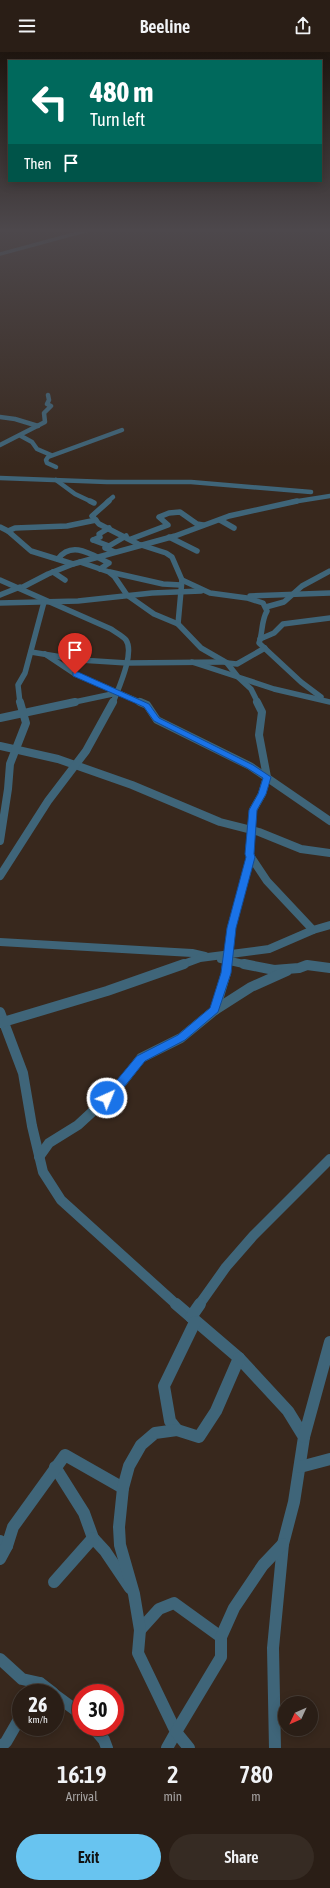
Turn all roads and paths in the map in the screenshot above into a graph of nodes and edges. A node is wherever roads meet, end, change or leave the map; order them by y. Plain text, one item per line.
1 (48, 395) dead end
2 (0, 417) edge
3 (38, 426) junction
4 (122, 430) dead end
5 (21, 436) junction
6 (0, 445) edge
7 (51, 455) junction
8 (56, 467) dead end
9 (0, 478) edge
10 (56, 480) junction
11 (311, 492) dead end
12 (330, 496) edge
13 (113, 497) dead end
14 (94, 503) dead end
15 (96, 520) junction
16 (220, 520) junction
17 (203, 524) junction
18 (0, 527) edge
19 (109, 528) junction
20 (234, 528) dead end
21 (154, 529) junction
22 (8, 531) junction
23 (126, 536) junction
24 (170, 536) junction
25 (131, 539) junction
26 (109, 546) junction
27 (138, 546) junction
28 (197, 550) dead end
29 (114, 552) junction
30 (150, 554) dead end
31 (100, 557) junction
32 (56, 558) junction
33 (47, 562) dead end
34 (76, 563) junction
35 (100, 569) junction
36 (53, 572) junction
37 (109, 572) junction
38 (330, 572) edge
39 (0, 580) edge
40 (65, 580) dead end
41 (182, 586) junction
42 (21, 588) junction
43 (207, 591) junction
44 (296, 593) junction
45 (330, 593) edge
46 (0, 595) edge
47 (127, 595) junction
48 (227, 595) junction
49 (44, 602) junction
50 (52, 602) junction
51 (0, 603) edge
52 (266, 607) junction
53 (329, 619) edge
54 (178, 624) junction
55 (260, 639) junction
56 (265, 648) junction
57 (31, 652) junction
58 (45, 654) junction
59 (127, 662) junction
60 (192, 662) junction
61 (226, 663) junction
62 (238, 676) junction
63 (117, 693) junction
64 (329, 702) edge
65 (23, 714) junction
66 (0, 718) edge
67 (0, 746) edge
68 (15, 749) junction
69 (75, 765) junction
70 (267, 777) junction
71 (330, 821) edge
72 (250, 829) junction
73 (0, 841) edge
74 (330, 853) edge
75 (251, 857) junction
76 (0, 876) edge
77 (330, 925) edge
78 (314, 930) junction
79 (0, 942) edge
80 (212, 957) junction
81 (228, 958) junction
82 (330, 968) edge
83 (292, 969) junction
84 (215, 1010) junction
85 (1, 1019) edge
86 (39, 1157) junction
87 (330, 1159) edge
88 (193, 1320) junction
89 (330, 1342) edge
90 (238, 1358) junction
91 (177, 1430) junction
92 (304, 1437) junction
93 (330, 1459) edge
94 (55, 1467) junction
95 (300, 1467) junction
96 (123, 1488) junction
97 (93, 1538) junction
98 (4, 1544) edge
99 (283, 1544) junction
100 (0, 1559) edge
101 (54, 1582) dead end
102 (134, 1594) junction
103 (140, 1630) junction
104 (221, 1637) junction
105 (0, 1659) edge
106 (30, 1684) edge
107 (12, 1732) edge
108 (176, 1732) junction
109 (101, 1736) edge
110 (0, 1748) edge
111 (107, 1748) edge
112 (167, 1748) edge
113 (189, 1748) edge
114 (275, 1748) edge

1 - 3 street
2 - 3 street
3 - 5 street
4 - 7 street
5 - 6 street
5 - 7 street
7 - 8 street
9 - 10 street
10 - 11 street
10 - 14 street
12 - 16 street
13 - 15 street
15 - 19 street
15 - 22 street
16 - 17 street
16 - 20 street
17 - 21 street
17 - 24 street
18 - 22 street
19 - 23 street
19 - 26 street
21 - 24 street
21 - 25 street
22 - 32 street
23 - 25 street
23 - 26 street
24 - 27 street
24 - 28 street
25 - 27 street
26 - 29 street
27 - 29 street
27 - 30 street
27 - 41 street
29 - 31 street
31 - 32 street
31 - 34 street
31 - 35 street
32 - 33 street
32 - 34 street
34 - 35 street
34 - 36 street
35 - 37 street
36 - 40 street
36 - 42 street
37 - 41 street
37 - 47 street
38 - 44 street
39 - 42 street
41 - 43 street
41 - 43 street
41 - 47 street
41 - 54 street
42 - 46 street
42 - 50 street
43 - 48 street
44 - 45 street
44 - 48 street
44 - 52 street
47 - 50 street
47 - 54 street
48 - 52 street
49 - 50 street
49 - 51 street
49 - 57 street
50 - 59 street
52 - 55 street
53 - 55 street
54 - 61 street
55 - 56 street
56 - 61 street
56 - 64 street
57 - 58 street
57 - 65 street
58 - 59 street
58 - 63 street
59 - 60 street
59 - 63 street
60 - 61 street
60 - 62 street
61 - 62 street
62 - 64 street
62 - 70 street
63 - 65 street
63 - 69 street
63 - 70 street
65 - 66 street
65 - 68 street
67 - 68 street
68 - 69 street
68 - 73 street
69 - 72 street
69 - 76 street
70 - 71 street
70 - 72 street
72 - 74 street
72 - 75 street
75 - 78 street
75 - 81 street
77 - 78 street
78 - 81 street
79 - 80 street
80 - 81 street
80 - 85 street
81 - 83 street
81 - 84 street
82 - 83 street
83 - 84 street
84 - 86 street
85 - 86 street
86 - 88 street
87 - 88 street
88 - 90 street
88 - 91 street
89 - 92 street
90 - 91 street
90 - 92 street
91 - 96 street
92 - 95 street
93 - 95 street
94 - 96 street
94 - 97 street
94 - 98 street
95 - 99 street
96 - 102 street
97 - 101 street
97 - 102 street
98 - 100 street
99 - 104 street
99 - 114 street
102 - 103 street
103 - 104 street
103 - 108 street
104 - 108 street
105 - 106 street
107 - 110 street
108 - 112 street
108 - 113 street
109 - 111 street

